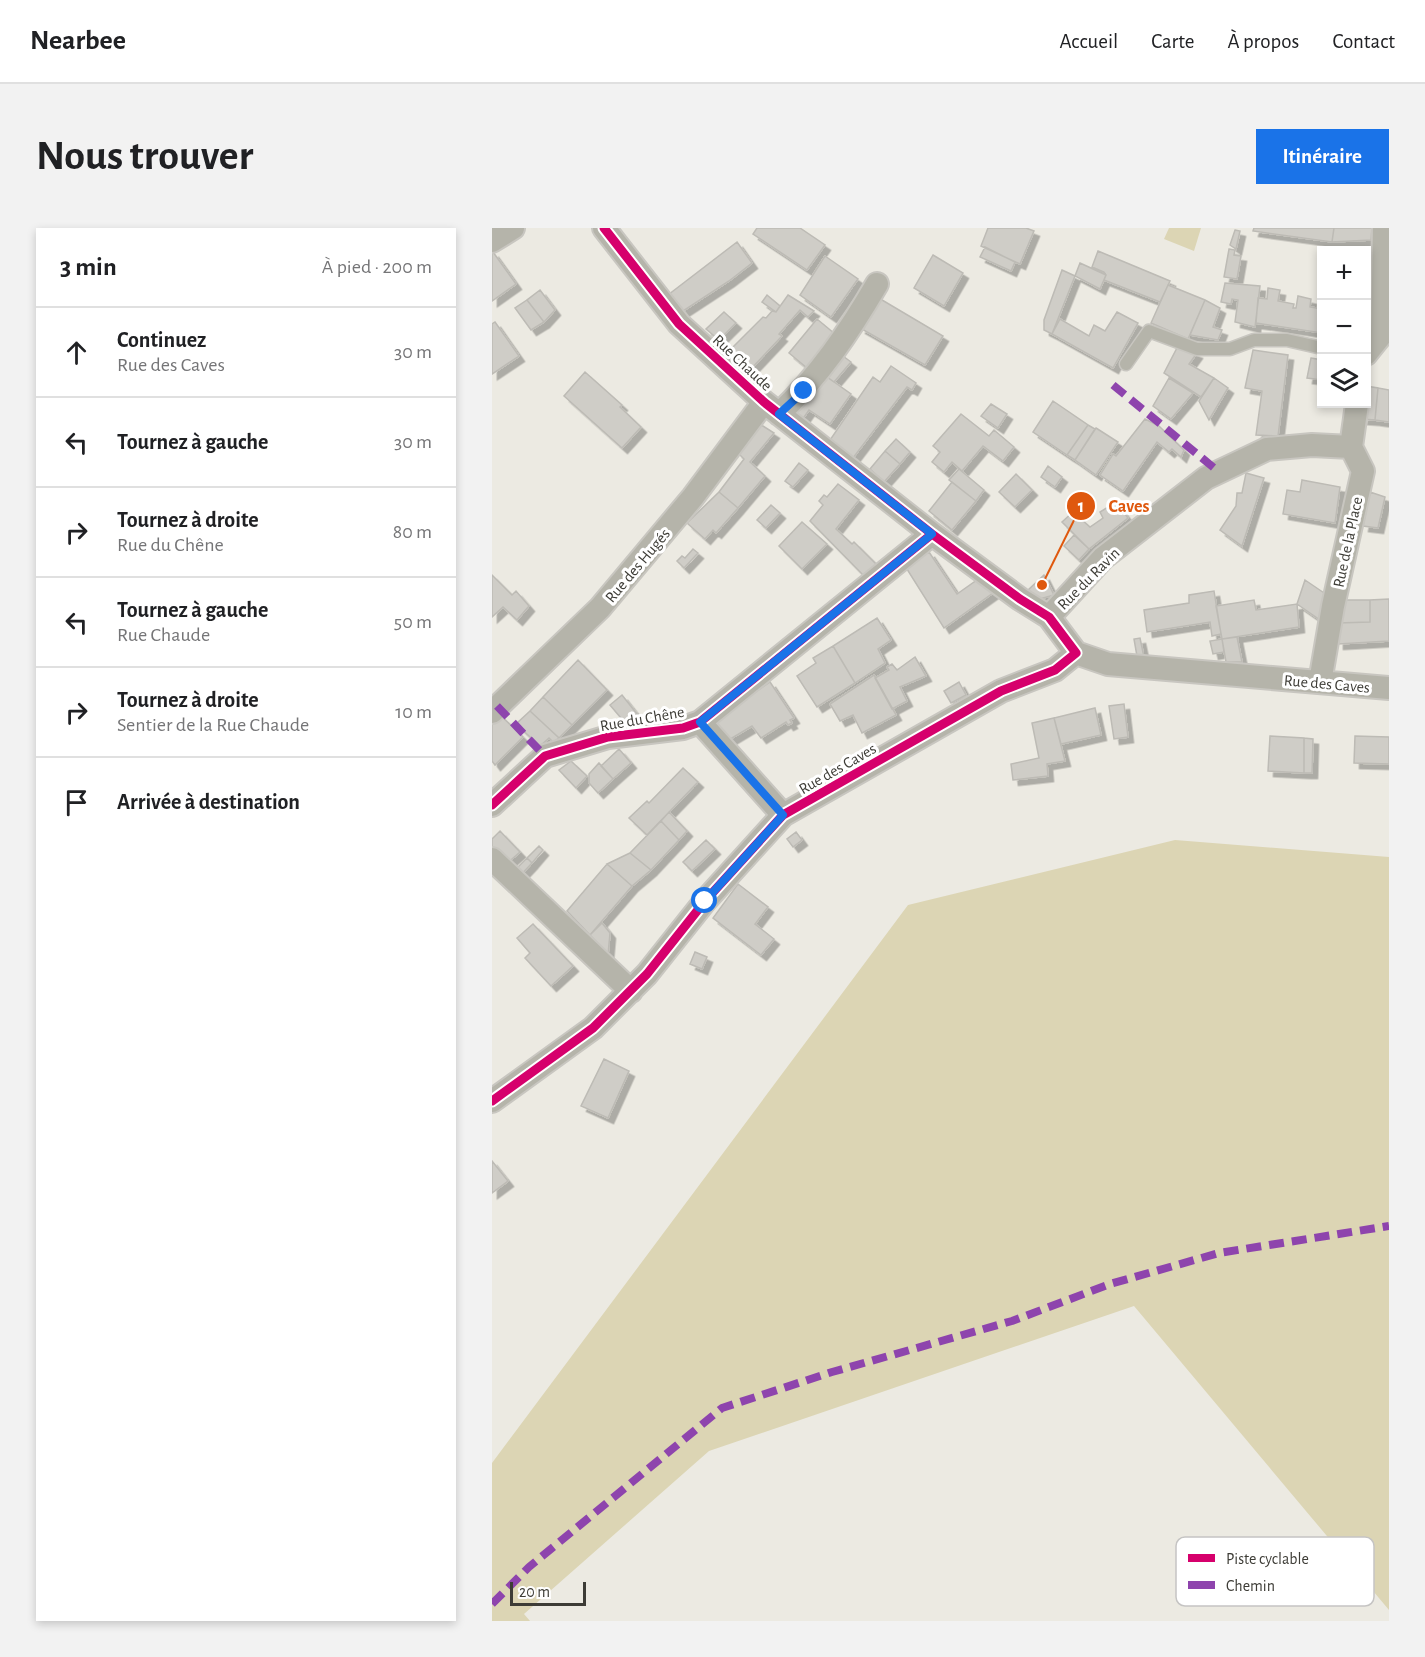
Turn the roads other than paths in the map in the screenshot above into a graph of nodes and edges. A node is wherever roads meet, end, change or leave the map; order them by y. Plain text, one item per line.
1 (513, 228) edge
2 (604, 228) edge
3 (1384, 228) edge
4 (492, 241) edge
5 (877, 285) dead end
6 (1385, 334) edge
7 (1317, 347) edge
8 (1371, 349) edge
9 (1126, 364) dead end
10 (772, 408) junction
11 (1356, 408) edge
12 (1351, 447) junction
13 (932, 534) junction
14 (1049, 616) junction
15 (1077, 653) junction
16 (1320, 682) junction
17 (1389, 688) edge
18 (492, 712) edge
19 (700, 722) junction
20 (492, 806) edge
21 (783, 815) junction
22 (492, 858) edge
23 (631, 991) junction
24 (492, 1101) edge

1 - 4 street
2 - 10 street, Rue Chaude
3 - 6 street
5 - 10 street, Rue des Hugés
6 - 8 street
7 - 9 lane
10 - 13 street, Rue Chaude
10 - 18 street, Rue des Hugés
11 - 12 street
12 - 14 street, Rue du Ravin
12 - 16 street, Rue de la Place
13 - 14 street, Rue Chaude
13 - 19 street, Rue du Chêne
14 - 15 street, Rue Chaude
15 - 16 street, Rue des Caves
15 - 21 street, Rue des Caves
16 - 17 street, Rue des Caves
19 - 20 street, Rue du Chêne
19 - 21 street
21 - 23 street, Rue des Caves
22 - 23 street
23 - 24 street, Rue des Caves

